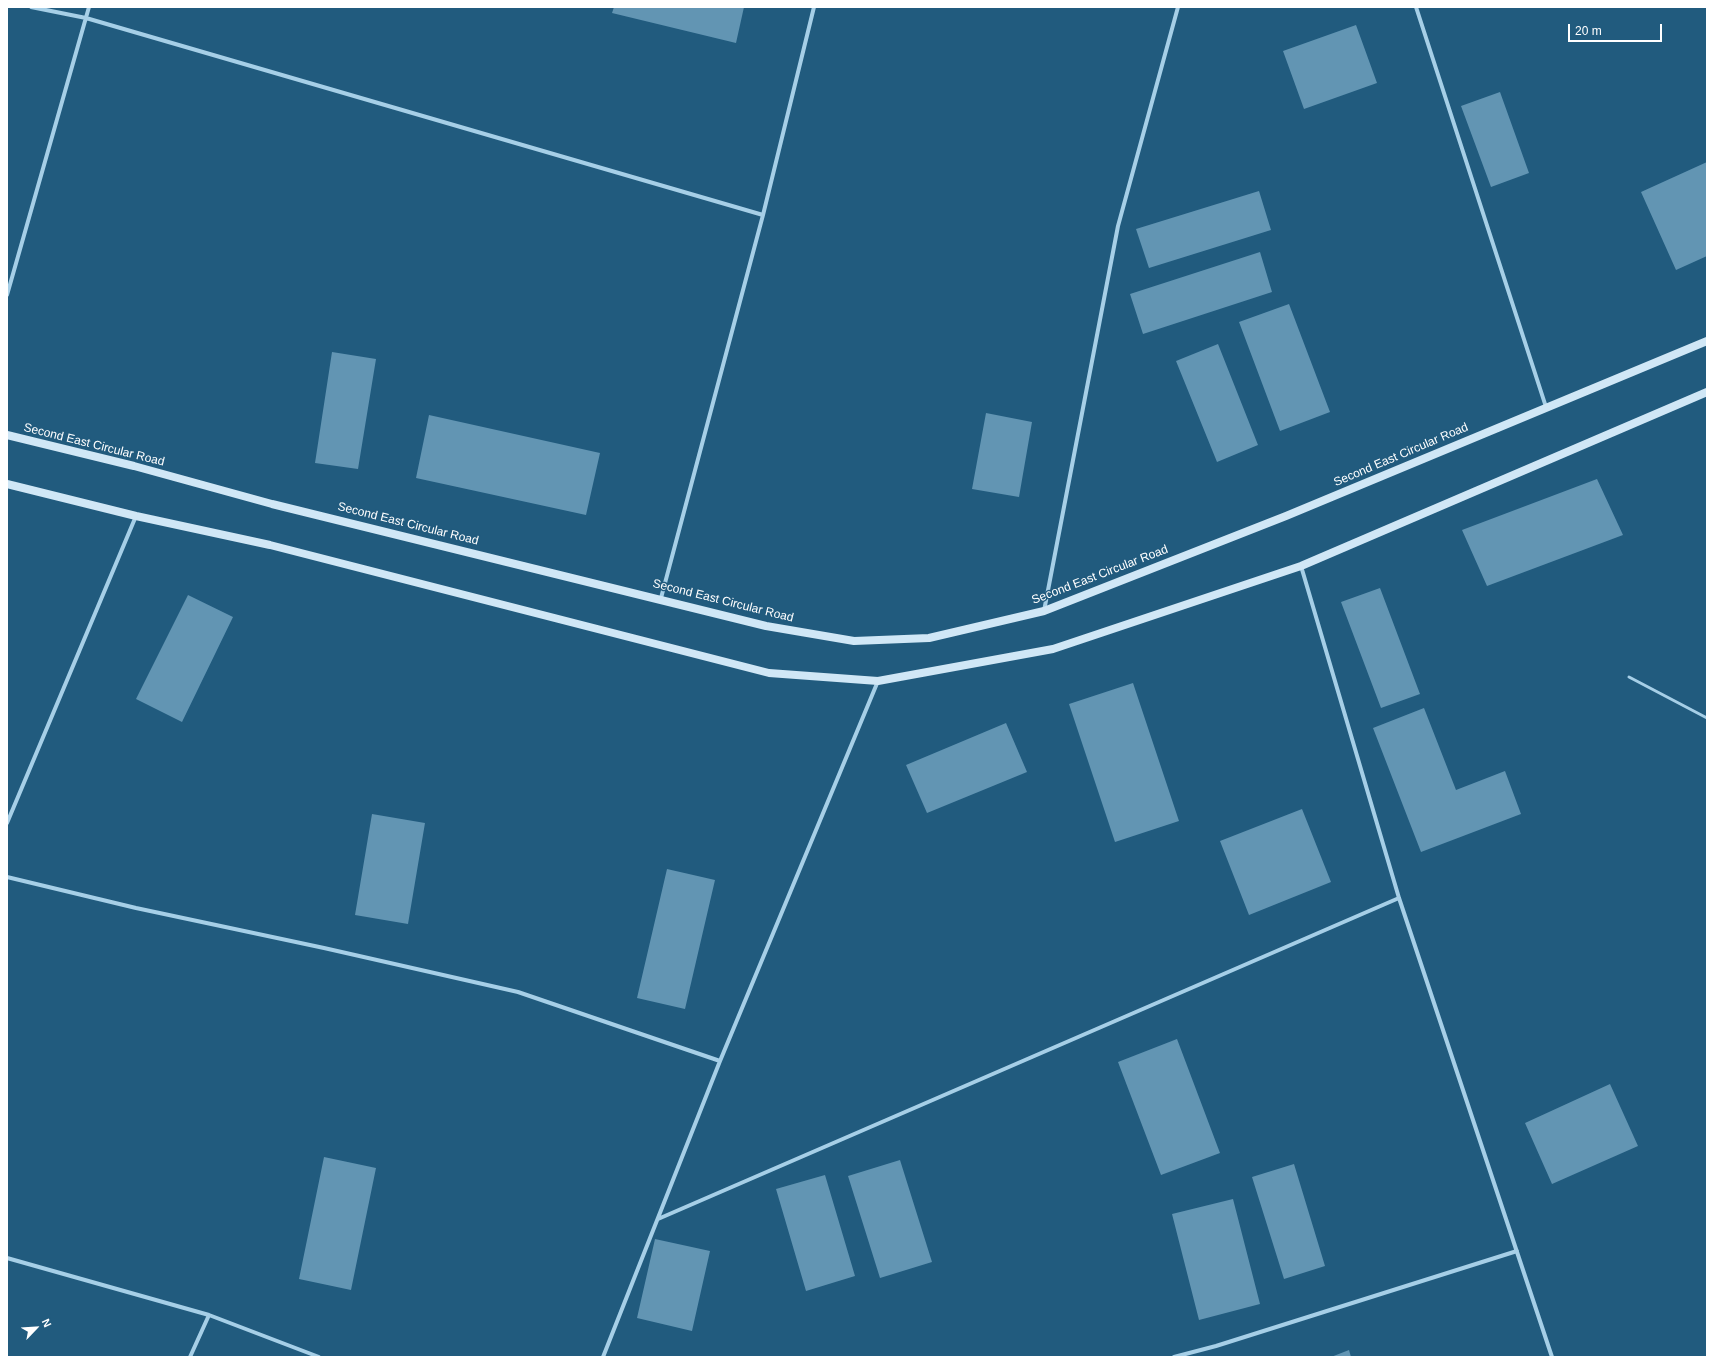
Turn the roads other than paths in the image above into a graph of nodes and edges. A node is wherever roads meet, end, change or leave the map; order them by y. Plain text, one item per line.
1 (31, 7) edge
2 (89, 7) edge
3 (814, 7) edge
4 (1178, 7) edge
5 (1416, 7) edge
6 (86, 18) junction
7 (763, 216) junction
8 (7, 295) edge
9 (1707, 341) edge
10 (1707, 392) edge
11 (1546, 407) junction
12 (7, 436) edge
13 (7, 484) edge
14 (136, 516) junction
15 (1301, 566) junction
16 (661, 598) junction
17 (1044, 611) junction
18 (1629, 677) dead end
19 (878, 681) junction
20 (1707, 718) edge
21 (7, 823) edge
22 (7, 877) edge
23 (1398, 898) junction
24 (720, 1061) junction
25 (658, 1219) junction
26 (1517, 1251) junction
27 (7, 1258) edge
28 (209, 1315) junction
29 (1184, 1356) edge
30 (190, 1357) edge
31 (319, 1357) edge
32 (604, 1357) edge
33 (1174, 1357) edge
34 (1552, 1357) edge

1 - 6 street
2 - 6 street
3 - 7 street
4 - 17 street
5 - 11 street
6 - 7 street
6 - 8 street
7 - 16 street
9 - 11 main road, Second East Circular Road
10 - 15 main road
11 - 17 main road, Second East Circular Road
12 - 16 main road, Second East Circular Road
13 - 14 main road
14 - 19 main road
14 - 21 street
15 - 19 main road
15 - 23 street
16 - 17 main road, Second East Circular Road
18 - 20 lane
19 - 24 street
22 - 24 street
23 - 25 street
23 - 26 street
24 - 25 street
25 - 32 street
26 - 29 street
26 - 34 street
27 - 28 street
28 - 30 street
28 - 31 street
29 - 33 street

